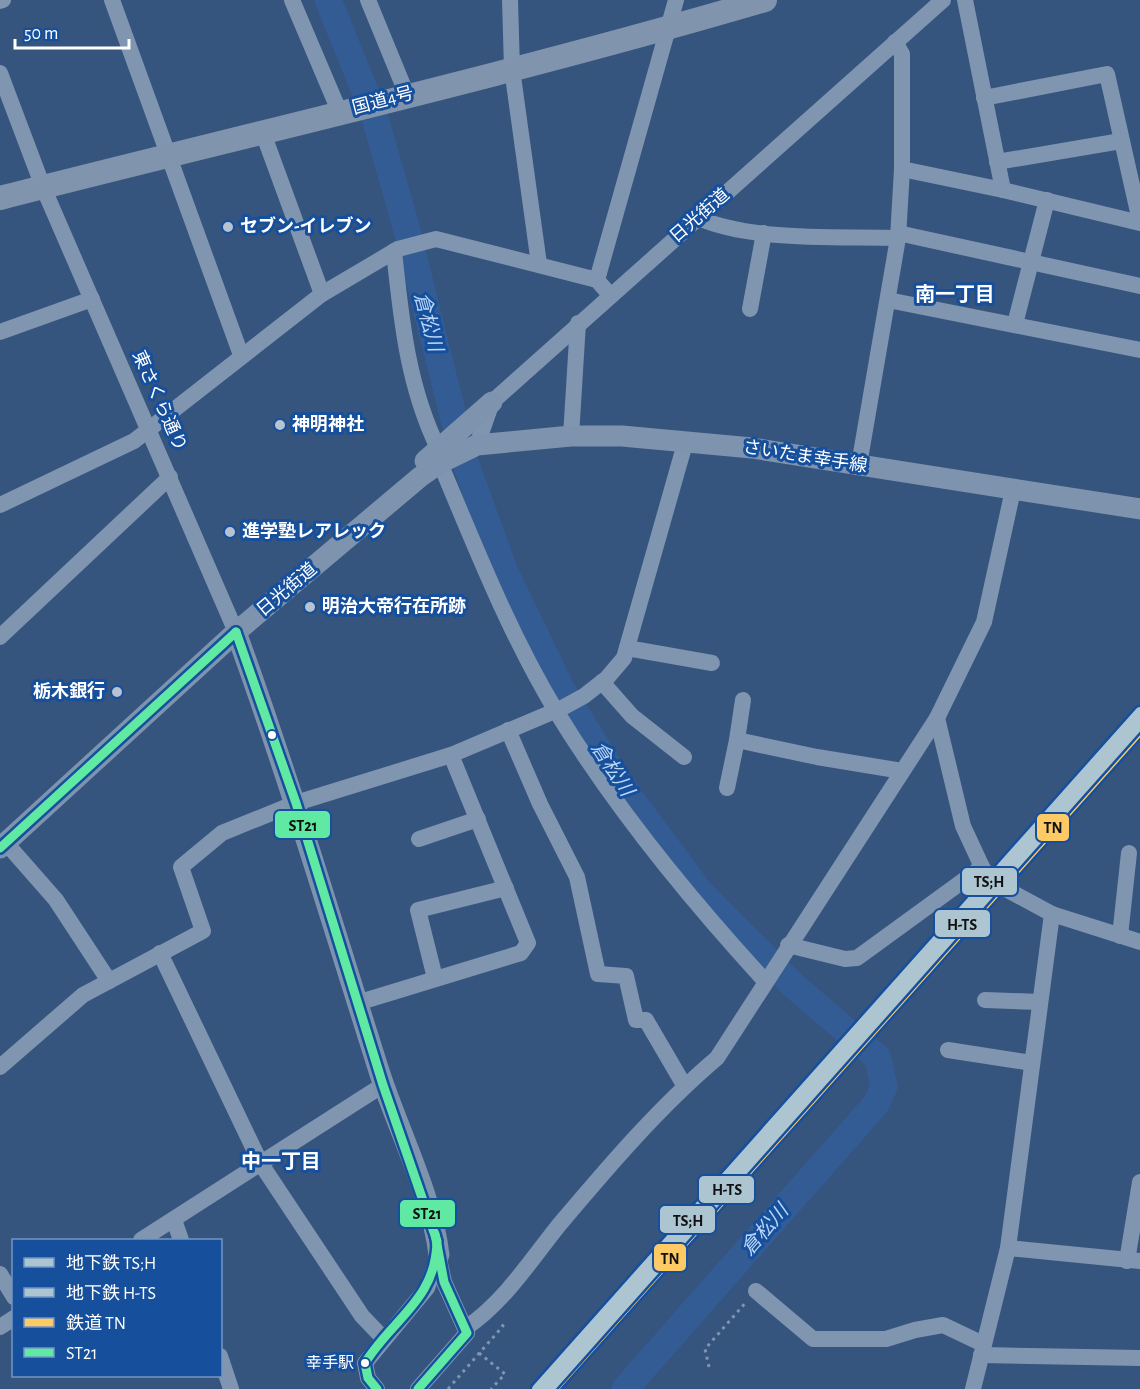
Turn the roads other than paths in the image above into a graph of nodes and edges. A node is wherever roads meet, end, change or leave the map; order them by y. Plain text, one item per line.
1 (112, 0) edge
2 (292, 0) edge
3 (368, 0) edge
4 (510, 0) edge
5 (676, 0) edge
6 (765, 0) edge
7 (943, 0) edge
8 (965, 0) edge
9 (931, 6) edge
10 (668, 28) junction
11 (895, 42) junction
12 (512, 69) junction
13 (0, 73) edge
14 (397, 97) junction
15 (984, 98) junction
16 (347, 111) junction
17 (263, 133) junction
18 (1120, 141) junction
19 (167, 156) junction
20 (998, 162) junction
21 (902, 169) junction
22 (43, 187) junction
23 (1003, 190) junction
24 (0, 198) edge
25 (1047, 200) junction
26 (698, 218) junction
27 (1140, 222) edge
28 (764, 233) junction
29 (898, 236) junction
30 (396, 250) junction
31 (539, 264) junction
32 (1031, 264) junction
33 (597, 280) junction
34 (1140, 286) edge
35 (322, 294) junction
36 (610, 295) junction
37 (92, 299) junction
38 (888, 300) junction
39 (750, 309) dead end
40 (578, 323) junction
41 (1015, 324) junction
42 (0, 332) edge
43 (1140, 350) edge
44 (241, 355) junction
45 (492, 402) joint
46 (150, 429) junction
47 (571, 436) junction
48 (470, 440) junction
49 (686, 440) junction
50 (442, 455) junction
51 (859, 465) junction
52 (170, 477) junction
53 (1014, 490) junction
54 (0, 505) edge
55 (1140, 509) edge
56 (236, 632) junction
57 (0, 637) edge
58 (627, 648) junction
59 (712, 663) dead end
60 (602, 682) junction
61 (742, 700) dead end
62 (559, 709) junction
63 (937, 718) junction
64 (508, 730) junction
65 (737, 740) junction
66 (451, 754) junction
67 (684, 757) dead end
68 (902, 771) junction
69 (727, 788) dead end
70 (296, 803) junction
71 (478, 819) junction
72 (419, 839) dead end
73 (3, 846) edge
74 (1129, 853) dead end
75 (982, 867) junction
76 (506, 888) junction
77 (1052, 914) junction
78 (1120, 936) junction
79 (1140, 942) edge
80 (788, 945) junction
81 (160, 953) junction
82 (435, 978) junction
83 (766, 979) junction
84 (109, 981) junction
85 (985, 1000) dead end
86 (1040, 1002) junction
87 (357, 1003) junction
88 (948, 1050) dead end
89 (1032, 1063) junction
90 (0, 1067) edge
91 (383, 1085) junction
92 (684, 1085) junction
93 (261, 1164) junction
94 (1140, 1182) edge
95 (174, 1220) junction
96 (143, 1239) edge
97 (181, 1239) edge
98 (1008, 1248) junction
99 (439, 1255) junction
100 (1133, 1261) edge
101 (0, 1274) edge
102 (756, 1291) road end
103 (12, 1294) edge
104 (467, 1327) junction
105 (384, 1339) junction
106 (982, 1349) junction
107 (1140, 1358) edge
108 (222, 1362) edge
109 (231, 1389) edge
110 (376, 1389) edge
111 (418, 1389) edge
112 (973, 1389) edge

1 - 19 street
2 - 16 street
3 - 14 street
4 - 12 street
5 - 10 street
6 - 10 highway, 国道4号
7 - 9 street, 日光街道
8 - 15 street
9 - 11 street, 日光街道
10 - 12 highway, 国道4号
10 - 33 street
11 - 21 street
11 - 26 street, 日光街道
12 - 14 highway, 国道4号
12 - 31 street
13 - 22 street, 東さくら通り
14 - 16 highway, 国道4号
15 - 18 street
15 - 20 street
16 - 17 highway, 国道4号
17 - 19 highway, 国道4号
17 - 35 street
18 - 20 street
18 - 27 street
19 - 22 highway, 国道4号
19 - 44 street
20 - 23 street
21 - 23 street
21 - 29 street
22 - 24 highway, 国道4号
22 - 37 street, 東さくら通り
23 - 25 street
25 - 27 street
25 - 32 street
26 - 28 street
26 - 36 street, 日光街道
28 - 29 street
28 - 39 street
29 - 32 street
29 - 38 street
30 - 31 street
30 - 35 street
30 - 50 street
31 - 33 street
32 - 34 street
32 - 41 street
33 - 36 street
35 - 44 street
36 - 40 street, 日光街道
37 - 42 street
37 - 46 street, 東さくら通り
38 - 41 street
38 - 51 street
40 - 45 street, 日光街道
40 - 47 street
41 - 43 street
44 - 46 street
45 - 48 main road
46 - 52 street, 東さくら通り
46 - 54 street
47 - 48 main road, さいたま幸手線
47 - 49 main road, さいたま幸手線
48 - 50 main road, 日光街道
49 - 51 main road, さいたま幸手線
49 - 58 street
50 - 56 main road, 日光街道
50 - 62 street
51 - 53 main road, さいたま幸手線
52 - 56 street, 東さくら通り
52 - 57 street
53 - 55 main road, さいたま幸手線
53 - 63 street
56 - 70 main road
56 - 73 main road, 日光街道
58 - 59 street
58 - 60 street
60 - 62 street
60 - 67 street
61 - 65 street
62 - 64 street
62 - 83 street
63 - 68 street
63 - 75 street
64 - 66 street
64 - 92 street
65 - 68 street
65 - 69 street
66 - 70 street
66 - 71 street
68 - 80 street
70 - 81 street
70 - 87 main road
71 - 72 street
71 - 76 street
73 - 84 street
74 - 78 street
75 - 77 street
75 - 80 street
76 - 82 street
76 - 82 street
77 - 78 street
77 - 86 street
78 - 79 street
80 - 83 street
81 - 84 street
81 - 93 street
82 - 87 street
83 - 92 street
84 - 90 street
85 - 86 street
86 - 89 street
87 - 91 main road
88 - 89 street
89 - 98 street
91 - 93 street
91 - 99 main road
92 - 104 street
93 - 95 street
93 - 105 street
94 - 100 street
95 - 96 street
95 - 97 street
98 - 100 street
98 - 106 street
99 - 104 street
99 - 105 street
101 - 103 street
102 - 106 street
104 - 111 street
105 - 110 street
106 - 107 street
106 - 112 street
108 - 109 street

